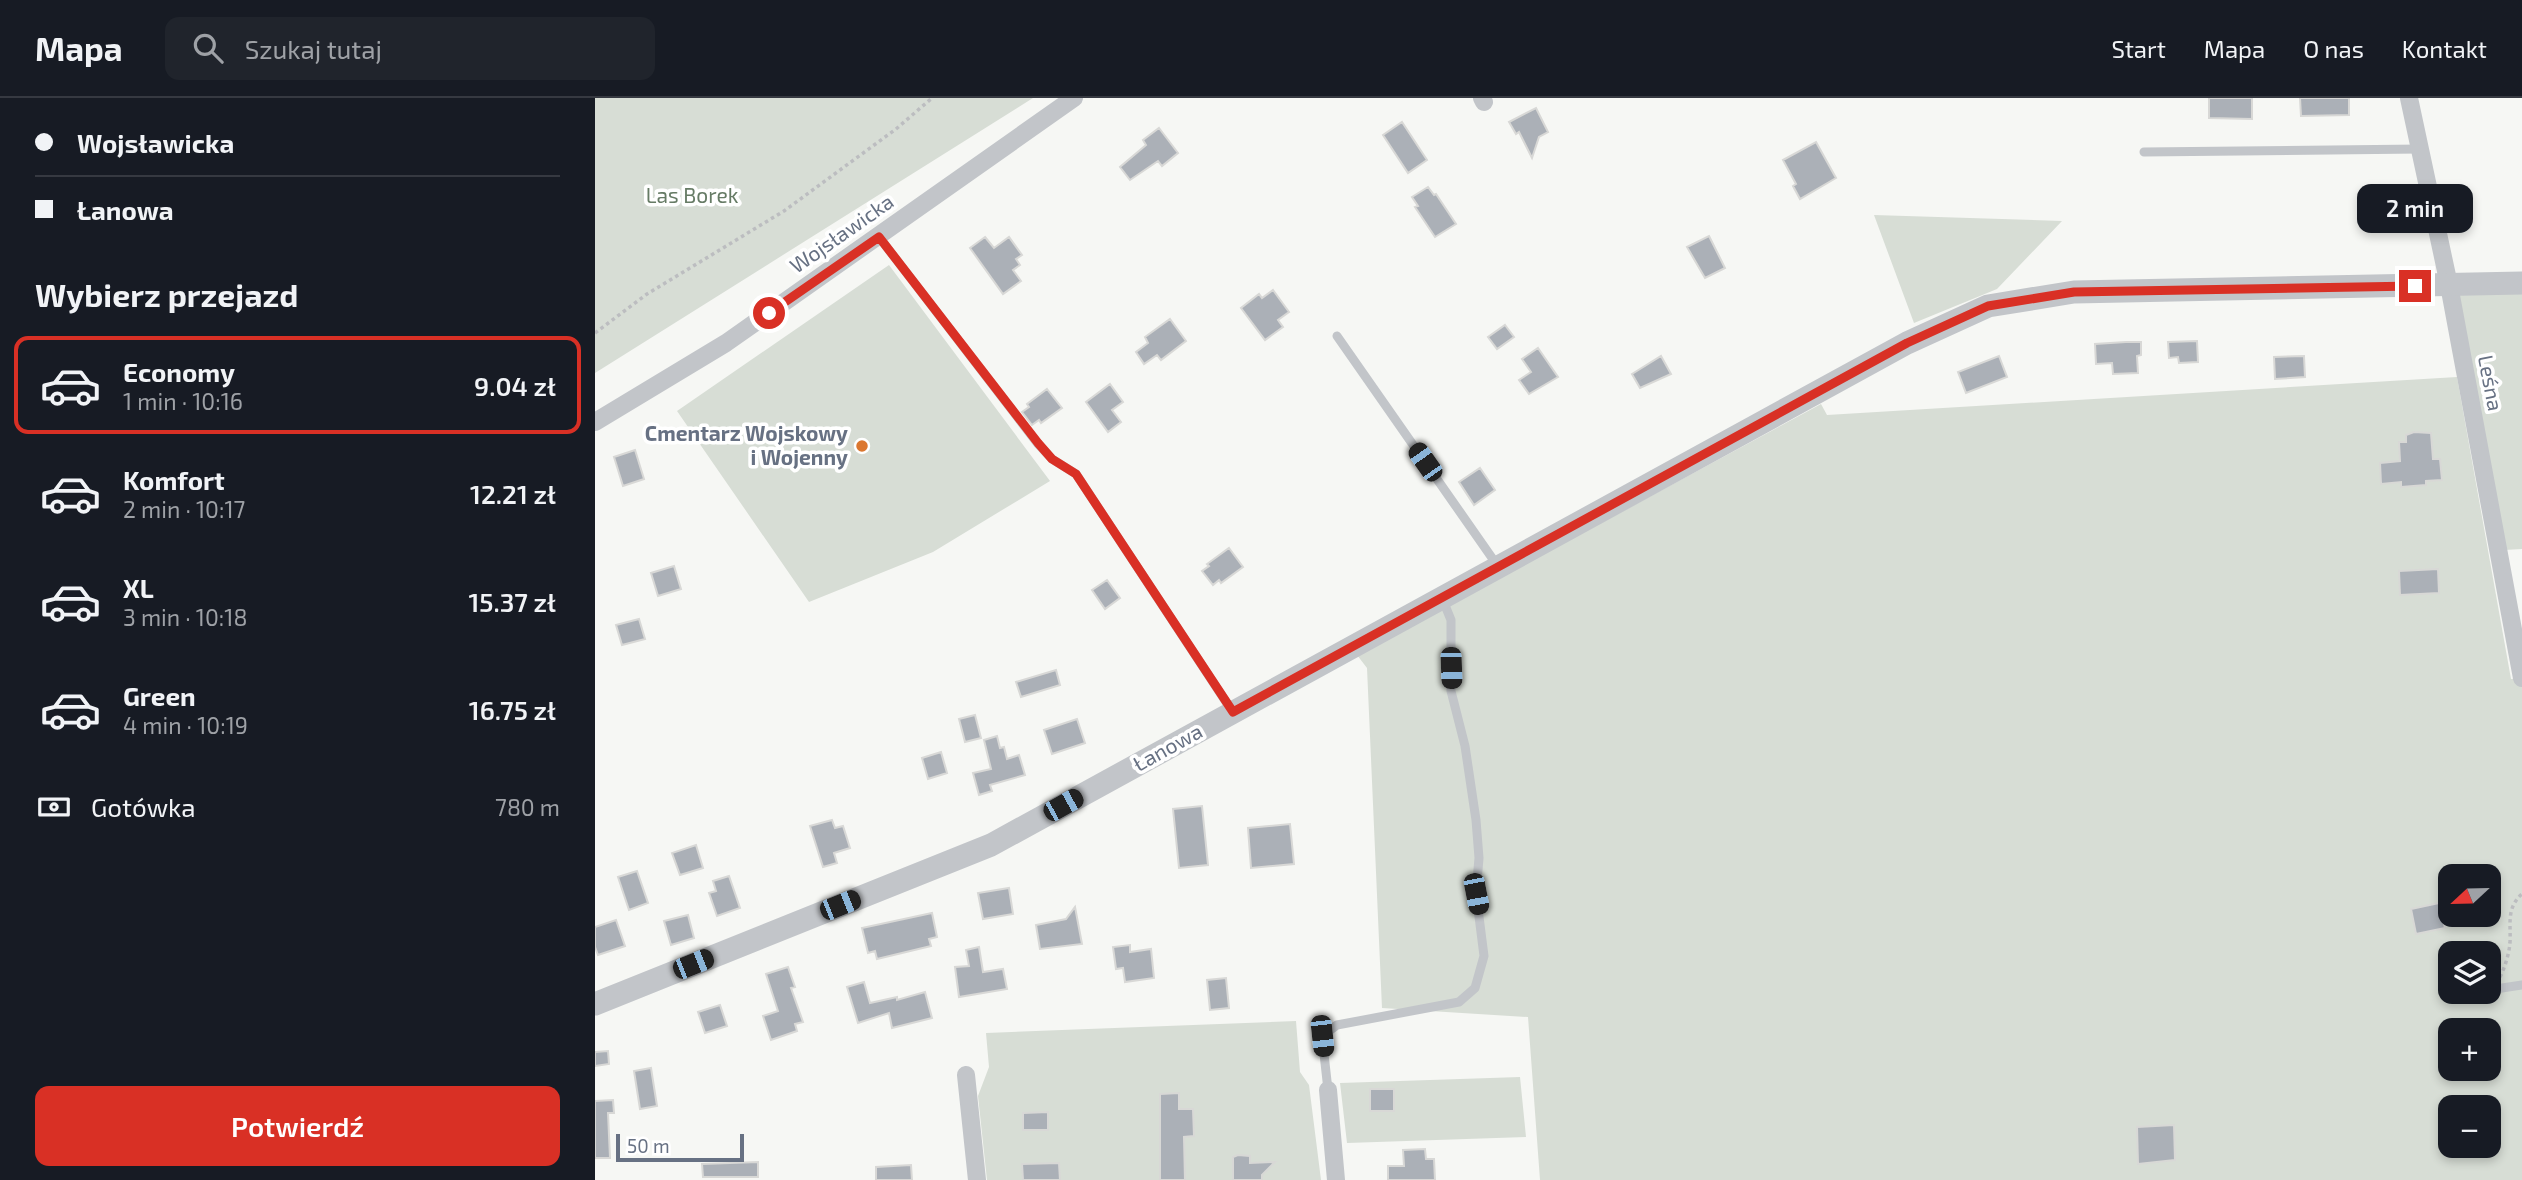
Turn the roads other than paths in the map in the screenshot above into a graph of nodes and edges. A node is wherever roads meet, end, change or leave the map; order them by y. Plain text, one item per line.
1 (1074, 98) edge
2 (2409, 98) edge
3 (2420, 149) junction
4 (2144, 152) dead end
5 (879, 237) junction
6 (2522, 283) edge
7 (2444, 286) junction
8 (1337, 336) dead end
9 (595, 422) edge
10 (1498, 567) junction
11 (1442, 597) junction
12 (2522, 678) edge
13 (1233, 712) junction
14 (2522, 985) edge
15 (2501, 988) edge
16 (595, 1004) edge
17 (966, 1075) dead end
18 (1328, 1090) joint
19 (977, 1180) edge
20 (1336, 1180) edge

1 - 5 street, Wojsławicka
2 - 3 street, Leśna
3 - 4 lane
3 - 7 street, Leśna
5 - 9 street, Wojsławicka
5 - 13 lane
6 - 7 street, Łanowa
7 - 10 street, Łanowa
7 - 12 street, Leśna
8 - 10 lane
10 - 11 street, Łanowa
11 - 13 street, Łanowa
11 - 18 lane
13 - 16 street, Łanowa
14 - 15 lane
17 - 19 street
18 - 20 street

